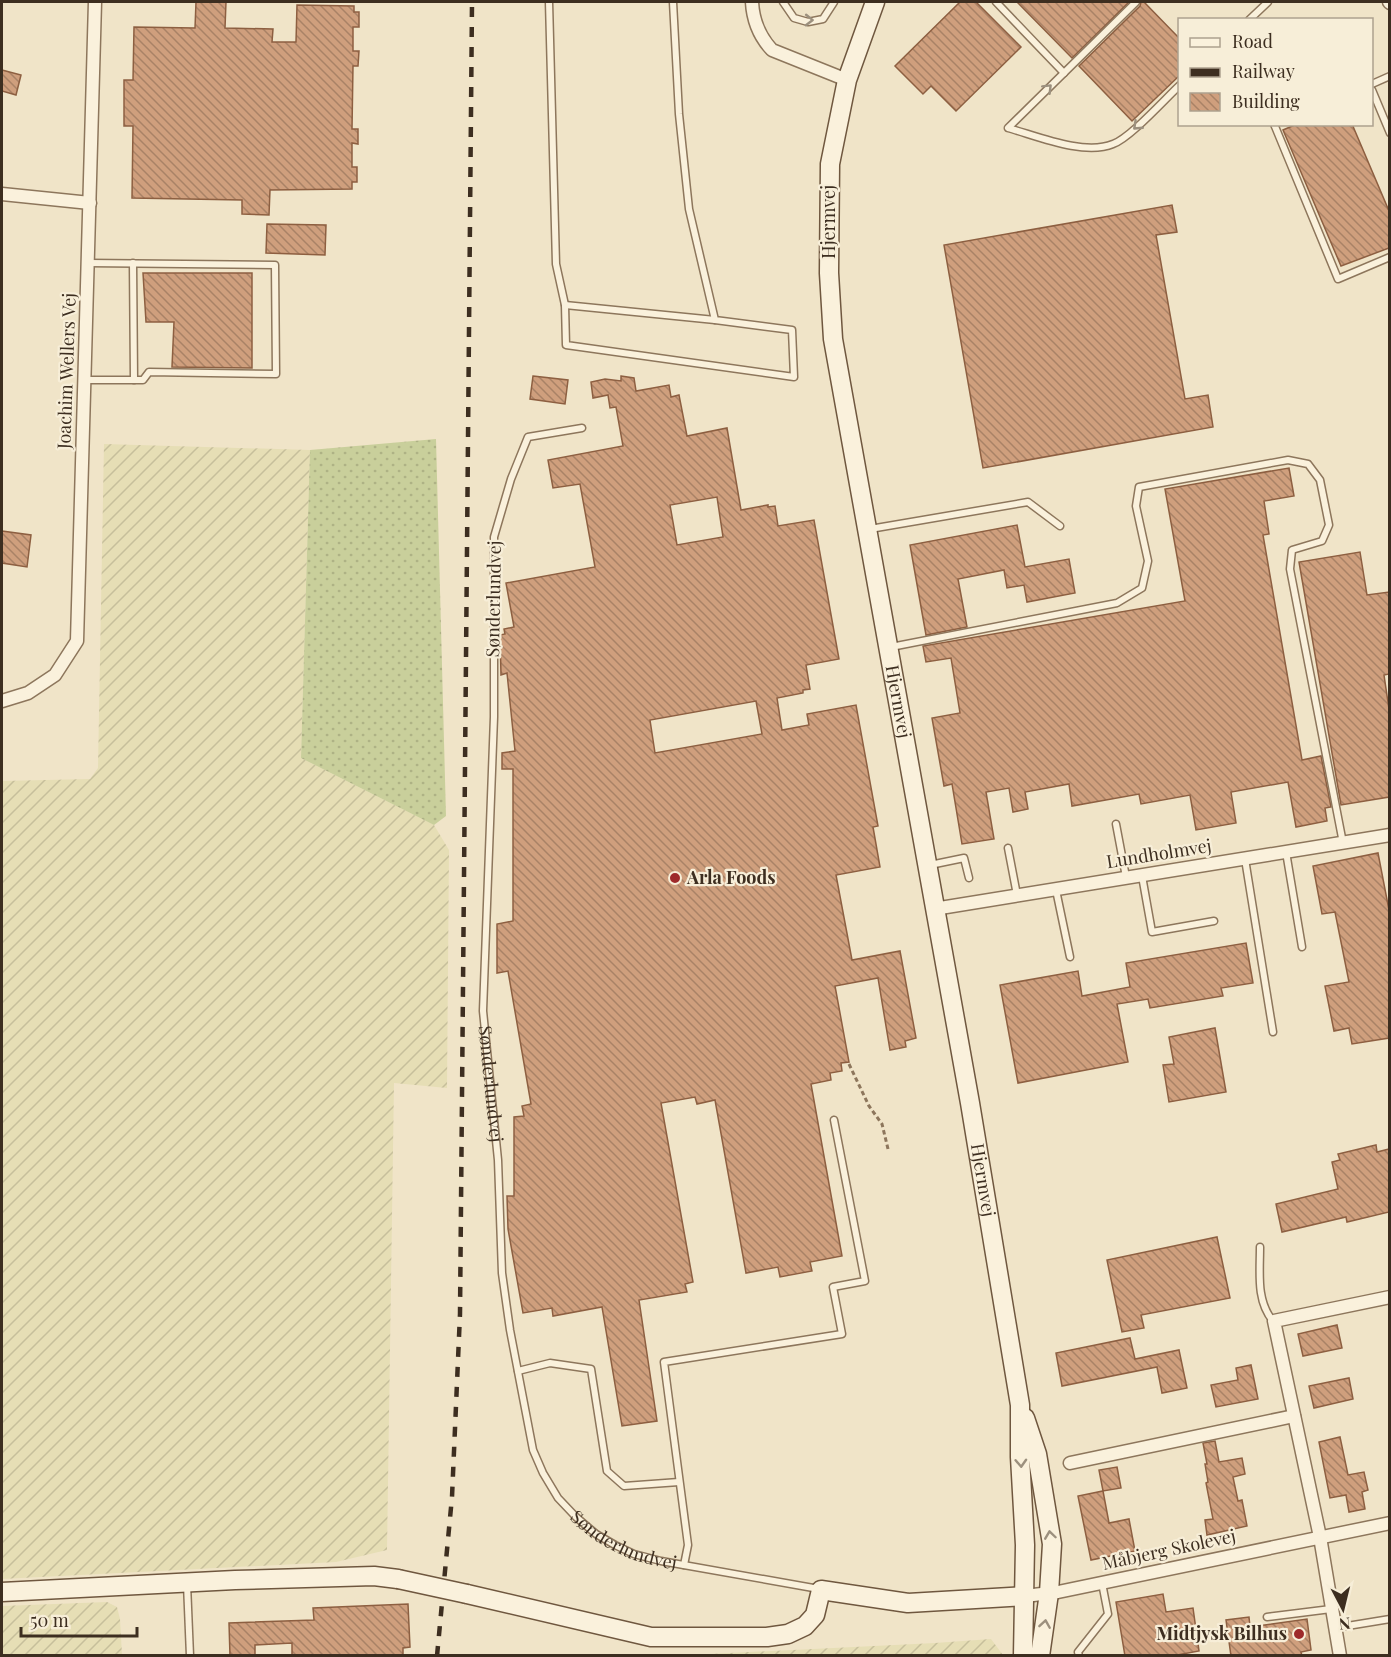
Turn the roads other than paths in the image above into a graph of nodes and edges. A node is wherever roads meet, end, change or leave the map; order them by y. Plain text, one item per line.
1 (95, 2) edge
2 (549, 2) edge
3 (673, 2) edge
4 (752, 2) edge
5 (783, 2) edge
6 (834, 2) edge
7 (875, 2) edge
8 (996, 2) edge
9 (1136, 2) edge
10 (1268, 2) edge
11 (1251, 18) edge
12 (1064, 73) junction
13 (1389, 76) edge
14 (847, 80) junction
15 (1373, 83) edge
16 (1178, 86) edge
17 (1373, 95) edge
18 (1275, 126) edge
19 (1389, 133) edge
20 (2, 194) edge
21 (90, 202) junction
22 (1389, 258) edge
23 (88, 263) junction
24 (132, 263) junction
25 (565, 304) junction
26 (715, 320) junction
27 (85, 380) junction
28 (134, 380) junction
29 (582, 428) dead end
30 (1060, 526) dead end
31 (867, 530) junction
32 (888, 648) junction
33 (2, 701) edge
34 (1116, 824) dead end
35 (1389, 835) edge
36 (1343, 843) junction
37 (1008, 848) dead end
38 (1286, 852) junction
39 (1245, 858) junction
40 (926, 866) junction
41 (1142, 875) junction
42 (969, 878) dead end
43 (1126, 878) junction
44 (1056, 889) junction
45 (1017, 895) junction
46 (934, 909) junction
47 (1214, 921) dead end
48 (1302, 947) dead end
49 (1070, 957) dead end
50 (1273, 1032) dead end
51 (834, 1120) dead end
52 (1260, 1247) dead end
53 (1389, 1298) edge
54 (1274, 1322) junction
55 (518, 1371) junction
56 (1020, 1404) junction
57 (1294, 1416) junction
58 (1070, 1463) dead end
59 (679, 1482) junction
60 (1389, 1523) edge
61 (1320, 1537) junction
62 (684, 1565) junction
63 (1102, 1582) junction
64 (186, 1583) junction
65 (821, 1590) junction
66 (2, 1592) edge
67 (1049, 1593) junction
68 (1025, 1596) junction
69 (1332, 1608) junction
70 (1267, 1617) dead end
71 (1389, 1619) edge
72 (1335, 1628) junction
73 (190, 1656) edge
74 (1023, 1656) edge
75 (1040, 1656) edge
76 (1079, 1656) edge
77 (1340, 1656) edge

1 - 21 street, Joachim Wellers Vej
2 - 25 lane
3 - 26 lane
4 - 14 street
5 -> 6 lane
7 - 14 street, Hjermvej
8 - 12 lane
9 - 12 lane
10 - 11 lane
16 -> 12 lane
13 - 15 lane
14 - 31 street, Hjermvej
17 - 19 lane
18 - 22 lane
20 - 21 street
21 - 23 street, Joachim Wellers Vej
23 - 24 lane
23 - 27 street, Joachim Wellers Vej
24 - 28 lane
24 - 28 lane
25 - 26 lane
25 - 26 lane
27 - 28 lane
27 - 33 street, Joachim Wellers Vej
29 - 55 lane, Sønderlundvej
30 - 31 lane
31 - 32 street, Hjermvej
32 - 36 lane
32 - 40 street, Hjermvej
34 - 43 lane
35 - 36 street, Lundholmvej
36 - 38 street, Lundholmvej
37 - 45 lane
38 - 39 street, Lundholmvej
38 - 48 lane
39 - 41 street, Lundholmvej
39 - 50 lane
40 - 42 lane
40 - 46 street, Hjermvej
41 - 43 street, Lundholmvej
41 - 47 lane
43 - 44 street, Lundholmvej
44 - 45 street, Lundholmvej
44 - 49 lane
45 - 46 street, Lundholmvej
46 - 56 street, Hjermvej
51 - 59 lane
52 - 54 lane
53 - 54 street
54 - 57 street
55 - 59 lane
55 - 62 lane, Sønderlundvej
67 -> 56 street, Hjermvej
56 -> 68 street, Hjermvej
57 - 58 street
57 - 61 street
59 - 62 lane
60 - 61 street, Måbjerg Skolevej
61 - 63 street, Måbjerg Skolevej
61 - 69 street
62 - 65 lane, Sønderlundvej
63 - 67 street, Måbjerg Skolevej
63 - 76 lane
64 - 65 street, bridge
64 - 66 street
64 - 73 lane
65 - 68 street, Sønderlundvej
67 - 68 street, Måbjerg Skolevej
75 -> 67 street, Hjermvej
68 - 74 street, Hjermvej
69 - 70 lane
69 - 72 street
71 - 72 lane
72 - 77 street

